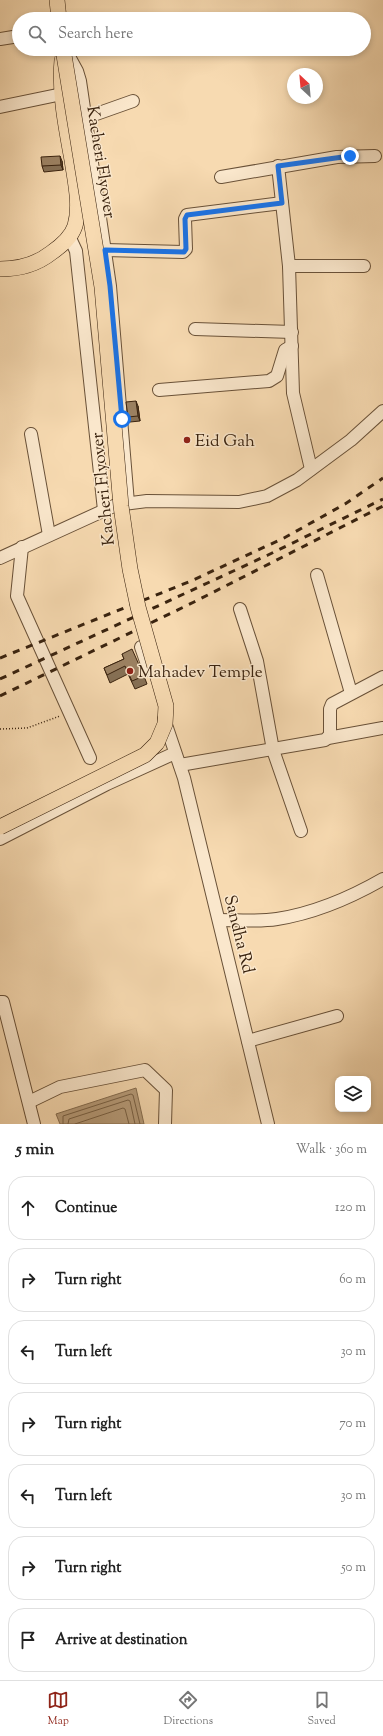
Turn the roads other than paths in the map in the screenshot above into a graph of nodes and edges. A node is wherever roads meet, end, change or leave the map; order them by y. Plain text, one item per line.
1 (57, 0) edge
2 (58, 12) edge
3 (12, 37) edge
4 (0, 39) edge
5 (63, 56) edge
6 (65, 56) edge
7 (68, 56) edge
8 (62, 94) junction
9 (133, 101) dead end
10 (0, 107) edge
11 (85, 118) junction
12 (375, 156) dead end
13 (278, 166) junction
14 (221, 177) dead end
15 (282, 203) junction
16 (69, 236) junction
17 (105, 250) junction
18 (289, 266) junction
19 (364, 266) dead end
20 (0, 269) edge
21 (195, 328) dead end
22 (292, 332) junction
23 (292, 346) junction
24 (159, 390) dead end
25 (383, 411) edge
26 (31, 434) dead end
27 (311, 469) junction
28 (128, 504) junction
29 (104, 510) junction
30 (49, 535) junction
31 (22, 547) junction
32 (0, 558) edge
33 (317, 575) dead end
34 (240, 609) dead end
35 (141, 647) dead end
36 (383, 677) edge
37 (351, 693) junction
38 (383, 728) edge
39 (328, 738) junction
40 (273, 750) junction
41 (176, 753) junction
42 (90, 758) dead end
43 (180, 765) junction
44 (0, 827) edge
45 (301, 831) dead end
46 (0, 839) edge
47 (383, 879) edge
48 (219, 920) junction
49 (0, 1002) edge
50 (337, 1016) dead end
51 (248, 1041) junction
52 (29, 1102) junction
53 (34, 1124) edge
54 (166, 1124) edge
55 (267, 1124) edge

1 - 2 main road
3 - 4 street
5 - 8 main road
6 - 44 main road, Kacheri Flyover, bridge
7 - 11 street
8 - 10 street
8 - 16 main road
9 - 11 street
11 - 17 street
12 - 13 street
13 - 14 street
13 - 15 street
15 - 17 street
15 - 18 street
16 - 20 main road
16 - 29 street
17 - 28 street
18 - 19 street
18 - 22 street
21 - 22 street
22 - 23 street
23 - 24 street
23 - 27 street
25 - 27 street
26 - 30 street
27 - 28 street
28 - 29 street
29 - 30 street
30 - 31 street
31 - 32 street
31 - 42 street
33 - 37 street
34 - 40 street
35 - 41 street, Sandha Rd
36 - 37 street
37 - 39 street
38 - 39 street
39 - 40 street
40 - 43 street
40 - 45 street
41 - 43 street, Sandha Rd
41 - 46 street
43 - 48 street, Sandha Rd
47 - 48 street
48 - 51 street, Sandha Rd
49 - 52 street
50 - 51 street
51 - 55 street, Sandha Rd
52 - 53 street
52 - 54 street

